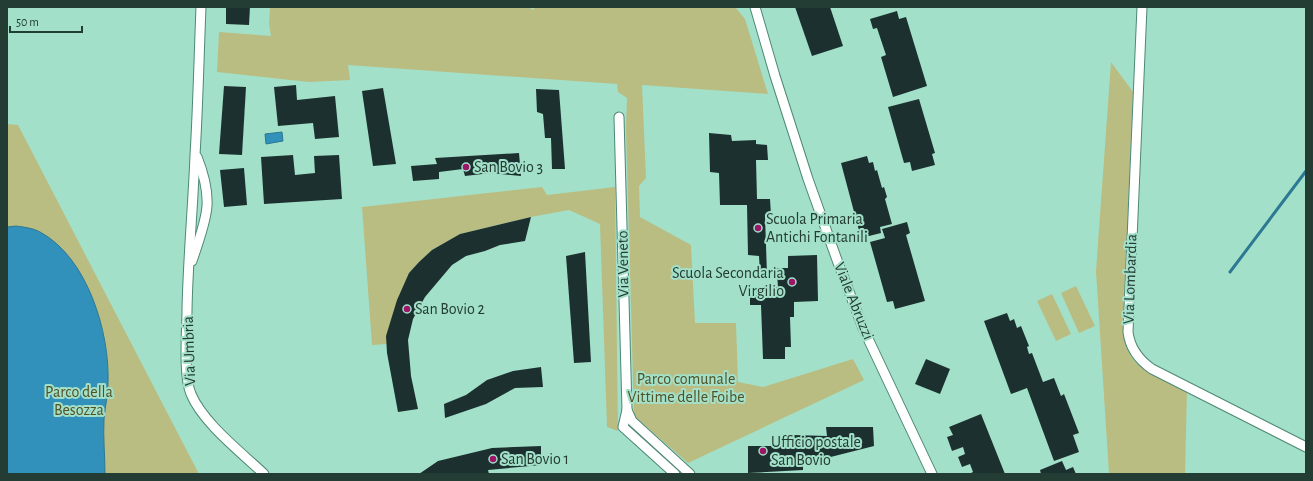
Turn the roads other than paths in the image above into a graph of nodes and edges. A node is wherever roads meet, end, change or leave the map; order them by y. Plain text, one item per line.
1 (201, 7) edge
2 (755, 7) edge
3 (1142, 7) edge
4 (619, 117) dead end
5 (195, 154) junction
6 (189, 270) junction
7 (627, 410) junction
8 (1306, 447) edge
9 (264, 474) edge
10 (675, 474) edge
11 (690, 474) edge
12 (932, 474) edge

1 - 5 street, Via Umbria
2 - 12 street, Viale Abruzzi
3 - 8 street, Via Lombardia
4 - 7 street, Via Veneto
5 - 6 street, Via Umbria
5 - 6 street, Via Umbria
6 - 9 street, Via Umbria
7 - 10 street, Via Veneto
7 - 11 street

